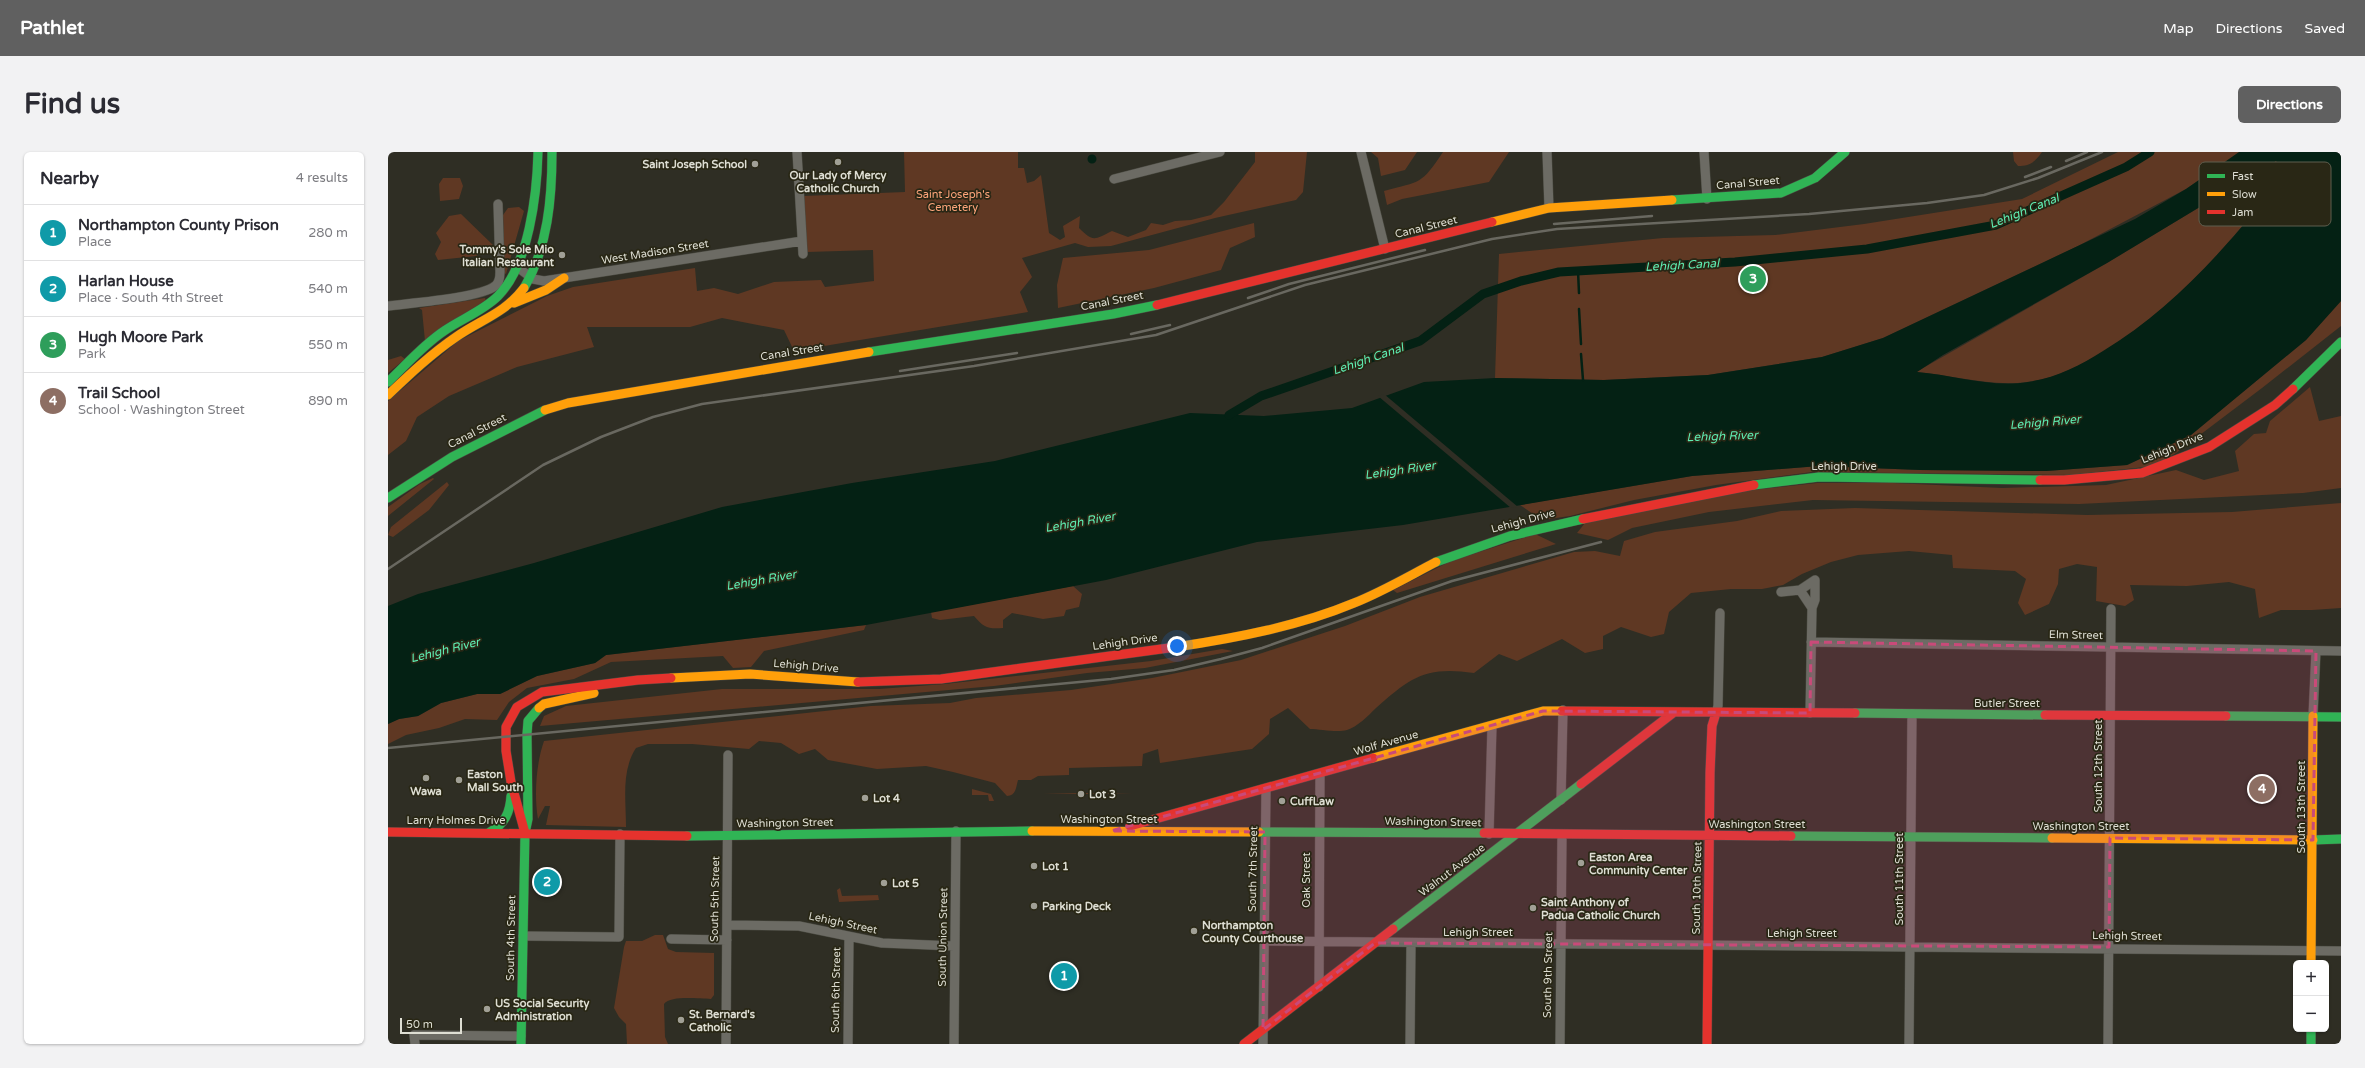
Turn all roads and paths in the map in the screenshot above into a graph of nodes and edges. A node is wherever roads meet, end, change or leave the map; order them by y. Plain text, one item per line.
1 (538, 152) edge
2 (552, 152) edge
3 (797, 152) edge
4 (1220, 152) edge
5 (1361, 152) edge
6 (1546, 152) edge
7 (1704, 152) edge
8 (1845, 152) edge
9 (1202, 154) edge
10 (1114, 179) dead end
11 (1707, 199) junction
12 (498, 204) dead end
13 (1549, 208) junction
14 (802, 241) junction
15 (1385, 249) junction
16 (803, 254) dead end
17 (516, 266) junction
18 (531, 277) junction
19 (564, 278) junction
20 (510, 305) junction
21 (388, 306) edge
22 (2339, 346) edge
23 (388, 382) edge
24 (388, 395) edge
25 (388, 498) edge
26 (1800, 590) junction
27 (1781, 592) dead end
28 (1812, 608) junction
29 (2111, 609) dead end
30 (1720, 613) dead end
31 (1811, 642) junction
32 (2111, 648) junction
33 (2316, 651) junction
34 (2341, 651) edge
35 (686, 679) junction
36 (1563, 710) junction
37 (1673, 712) junction
38 (1716, 713) junction
39 (1810, 713) junction
40 (1912, 714) junction
41 (2110, 715) junction
42 (2314, 716) junction
43 (2341, 717) edge
44 (1492, 726) junction
45 (728, 754) dead end
46 (1320, 774) junction
47 (511, 782) junction
48 (1266, 790) junction
49 (1561, 800) junction
50 (1179, 813) junction
51 (956, 831) junction
52 (1111, 831) junction
53 (1177, 831) junction
54 (388, 832) edge
55 (490, 832) junction
56 (1265, 832) junction
57 (1319, 832) junction
58 (525, 833) junction
59 (620, 834) junction
60 (1489, 834) junction
61 (1518, 834) junction
62 (1562, 835) junction
63 (728, 836) junction
64 (1710, 836) junction
65 (1911, 837) junction
66 (2110, 838) junction
67 (2341, 839) edge
68 (2313, 840) junction
69 (727, 925) junction
70 (523, 936) junction
71 (849, 937) junction
72 (671, 939) dead end
73 (727, 940) junction
74 (1264, 941) junction
75 (1319, 942) junction
76 (1376, 943) junction
77 (1411, 944) junction
78 (1561, 944) junction
79 (1708, 945) junction
80 (954, 946) junction
81 (1910, 946) junction
82 (2109, 947) junction
83 (2311, 951) junction
84 (2341, 951) edge
85 (2311, 960) edge
86 (1319, 987) junction
87 (1263, 1030) junction
88 (2311, 1032) edge
89 (414, 1039) edge
90 (521, 1040) edge
91 (726, 1044) edge
92 (848, 1044) edge
93 (954, 1044) edge
94 (1244, 1044) edge
95 (1263, 1044) edge
96 (1410, 1044) edge
97 (1560, 1044) edge
98 (1707, 1044) edge
99 (1909, 1044) edge
100 (2108, 1044) edge
101 (2311, 1044) edge

1 - 17 street
2 - 18 street
3 - 14 street
4 - 9 street
5 - 15 street
6 - 13 street
7 - 11 street
8 - 11 street, Canal Street
9 - 10 street
11 - 13 street, Canal Street
12 - 21 street
13 - 15 street, Canal Street
14 - 16 street
14 - 19 street, West Madison Street
15 - 25 street, Canal Street
17 - 18 street, West Madison Street
17 - 23 street
18 - 19 street, West Madison Street
18 - 20 street
19 - 20 street
20 - 24 street
22 - 35 street, Lehigh Drive
26 - 27 street
26 - 28 street
26 - 28 street
28 - 31 street
29 - 32 street, South 12th Street
30 - 38 street, South 10th Street
31 - 32 street, Elm Street
31 - 39 street
32 - 33 street, Elm Street
32 - 41 street, South 12th Street
33 - 34 street, Elm Street
33 - 42 street, South 13th Street
35 - 47 street, Lehigh Drive
35 - 58 street, Lehigh Drive
36 - 37 street, Wolf Avenue
36 - 44 street, Wolf Avenue
36 - 49 street
37 - 38 street, Butler Street
37 - 49 street, Walnut Avenue
38 - 39 street, Butler Street
38 - 64 street, South 10th Street
39 - 40 street, Butler Street
40 - 41 street, Butler Street
40 - 65 street, South 11th Street
41 - 42 street, Butler Street
41 - 66 street, South 12th Street
42 - 43 street, Butler Street
42 - 68 street, South 13th Street
44 - 46 street, Wolf Avenue
44 - 60 street
45 - 63 street, South 5th Street
46 - 48 street, Wolf Avenue
46 - 57 street, Oak Street
47 - 55 street
47 - 58 street, Lehigh Drive
48 - 50 street, Wolf Avenue
48 - 56 street, South 7th Street
49 - 61 street, Walnut Avenue
50 - 52 street, Wolf Avenue
50 - 53 street
51 - 52 street, Washington Street
51 - 63 street, Washington Street
51 - 80 street, South Union Street
52 - 53 street, Washington Street
53 - 56 street, Washington Street
54 - 55 street, Larry Holmes Drive
55 - 58 street, Larry Holmes Drive
56 - 57 street, Washington Street
56 - 74 street, South 7th Street
57 - 60 street, Washington Street
57 - 75 street, Oak Street
58 - 59 street, Washington Street
58 - 70 street, South 4th Street
59 - 63 street, Washington Street
59 - 70 street
60 - 61 street, Washington Street
61 - 62 street, Washington Street
61 - 76 street, Walnut Avenue
62 - 64 street, Washington Street
62 - 78 street, South 9th Street
63 - 69 street, South 5th Street
64 - 65 street, Washington Street
64 - 79 street, South 10th Street
65 - 66 street, Washington Street
65 - 81 street, South 11th Street
66 - 68 street, Washington Street
66 - 82 street, South 12th Street
67 - 68 street, Washington Street
68 - 83 street, South 13th Street
69 - 71 street, Lehigh Street
69 - 73 street, South 5th Street
70 - 90 street, South 4th Street
71 - 80 street, Lehigh Street
71 - 92 street, South 6th Street
72 - 73 street
73 - 91 street, South 5th Street
74 - 75 street, Lehigh Street
74 - 87 street, South 7th Street
75 - 76 street, Lehigh Street
75 - 86 street, Oak Street
76 - 77 street, Lehigh Street
76 - 86 street, Walnut Avenue
77 - 78 street, Lehigh Street
77 - 96 street
78 - 79 street, Lehigh Street
78 - 97 street, South 9th Street
79 - 81 street, Lehigh Street
79 - 98 street, South 10th Street
80 - 93 street, South Union Street
81 - 82 street, Lehigh Street
81 - 99 street, South 11th Street
82 - 83 street, Lehigh Street
82 - 100 street, South 12th Street
83 - 84 street, Lehigh Street
83 - 85 street, South 13th Street
86 - 87 street, Walnut Avenue
87 - 94 street, Walnut Avenue
87 - 95 street, South 7th Street
88 - 101 street
89 - 90 street

